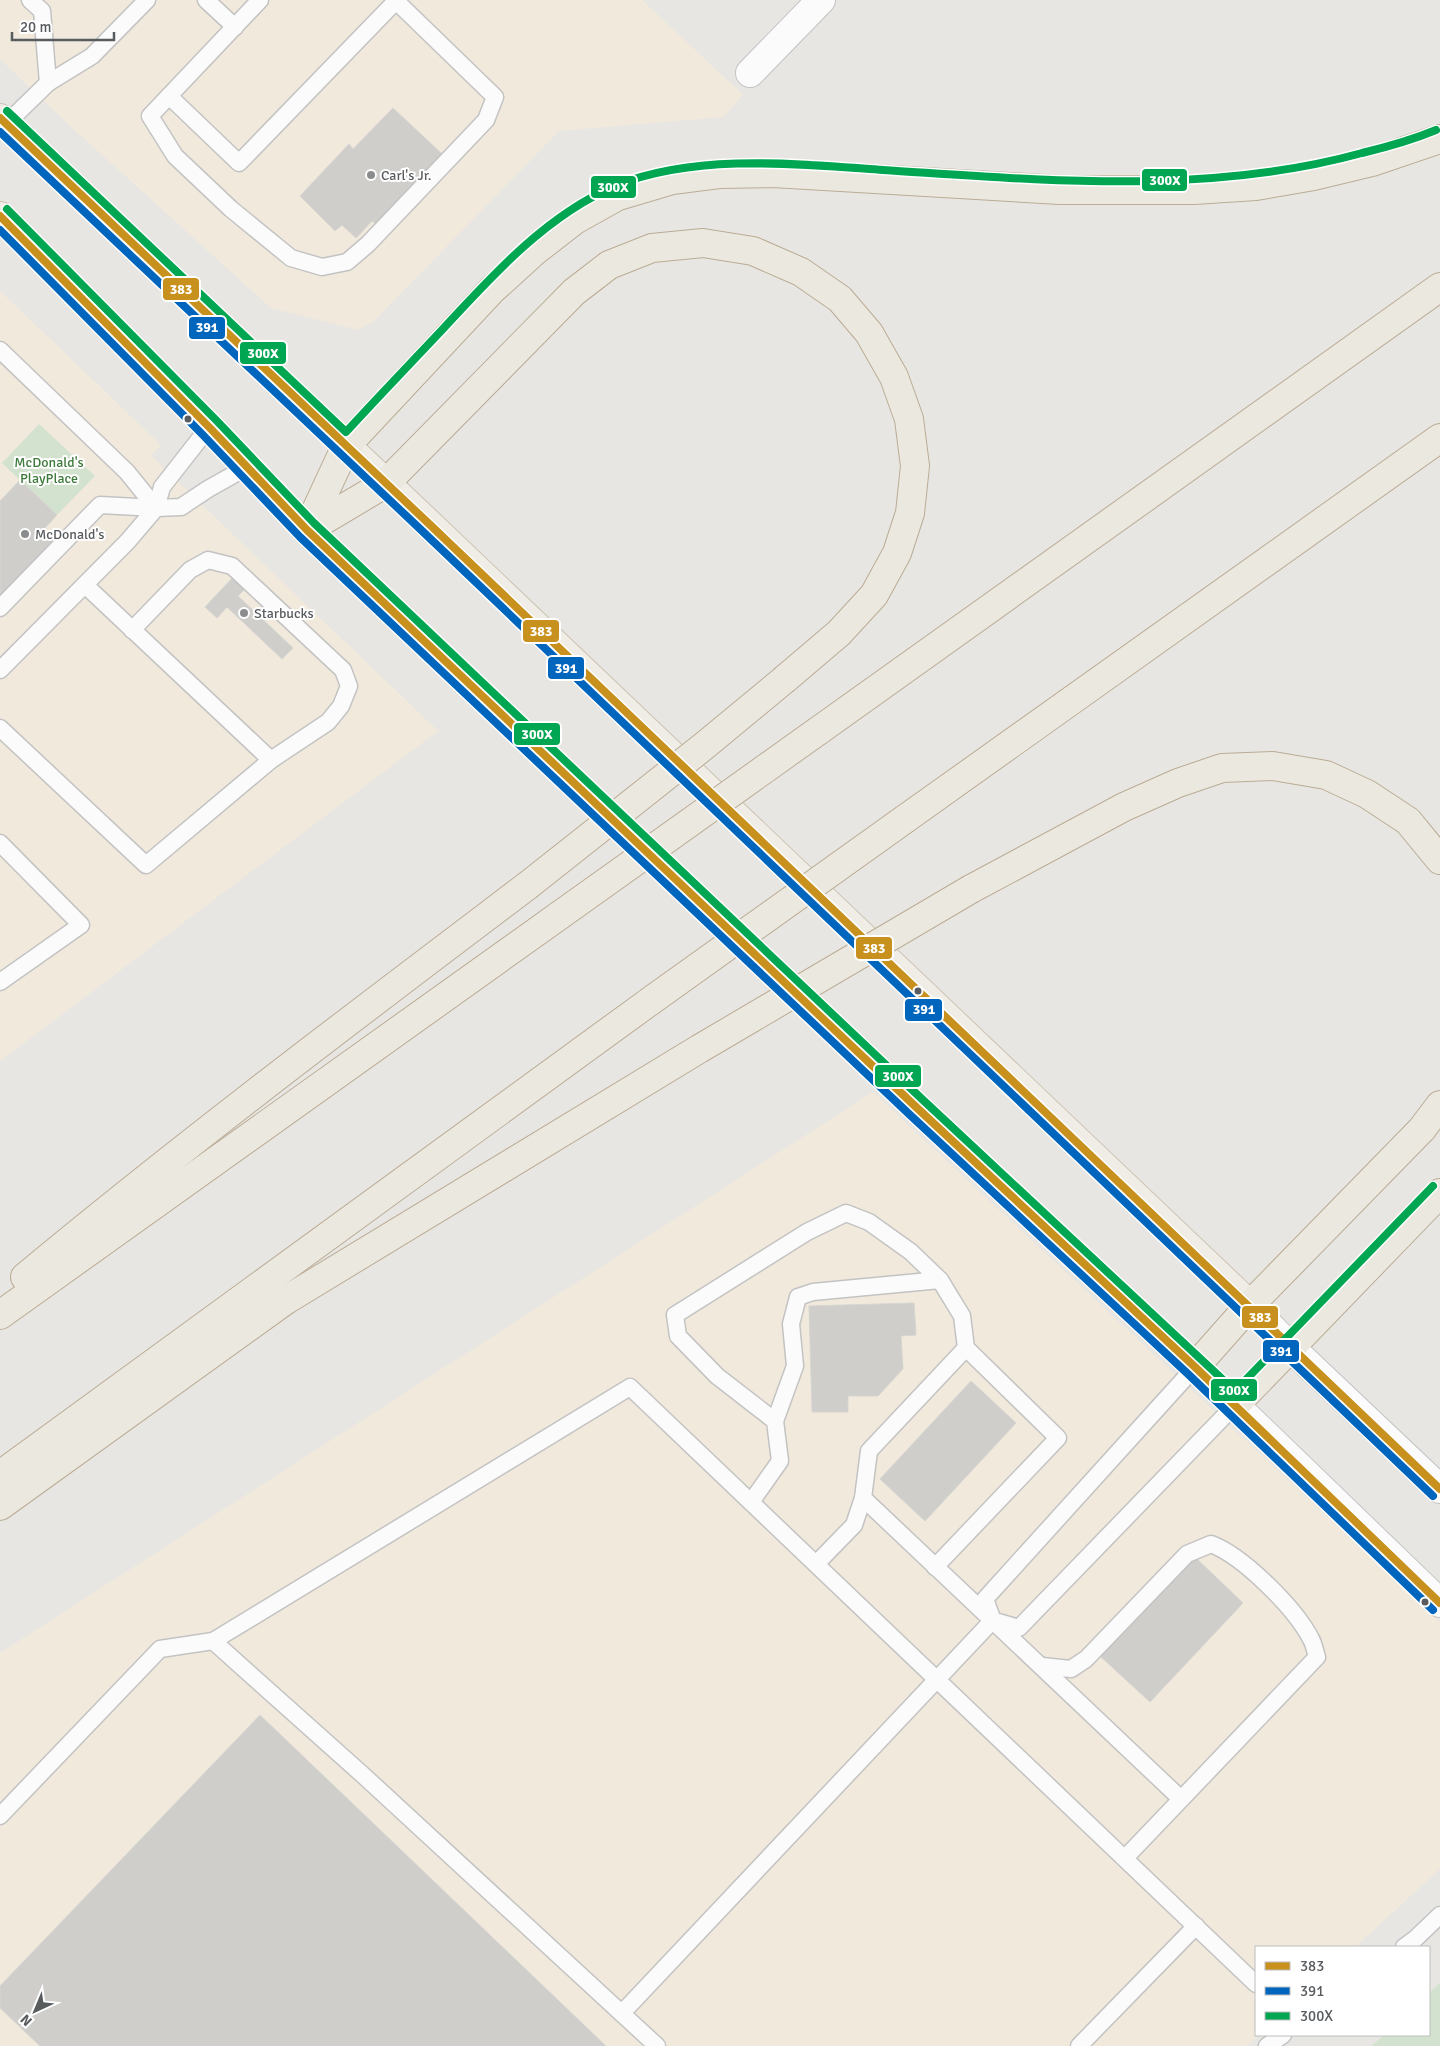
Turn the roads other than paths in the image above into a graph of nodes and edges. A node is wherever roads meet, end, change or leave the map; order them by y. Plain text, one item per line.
1 (146, 0) edge
2 (206, 0) edge
3 (260, 0) edge
4 (821, 0) edge
5 (396, 1) edge
6 (41, 4) edge
7 (234, 27) junction
8 (750, 73) dead end
9 (48, 83) junction
10 (169, 96) junction
11 (3, 121) edge
12 (1440, 139) edge
13 (0, 216) edge
14 (1440, 286) edge
15 (0, 350) edge
16 (209, 428) junction
17 (1440, 438) edge
18 (346, 446) junction
19 (247, 467) junction
20 (386, 483) junction
21 (156, 508) junction
22 (307, 530) junction
23 (85, 585) junction
24 (0, 608) edge
25 (132, 630) junction
26 (0, 670) edge
27 (0, 728) edge
28 (271, 760) junction
29 (0, 843) edge
30 (1440, 860) edge
31 (0, 982) edge
32 (1440, 1105) edge
33 (1440, 1193) edge
34 (940, 1280) junction
35 (0, 1297) edge
36 (1250, 1305) junction
37 (0, 1315) edge
38 (1290, 1347) junction
39 (966, 1348) junction
40 (1196, 1367) junction
41 (1235, 1405) junction
42 (775, 1421) junction
43 (0, 1475) edge
44 (1440, 1488) edge
45 (863, 1498) junction
46 (752, 1502) junction
47 (0, 1506) edge
48 (816, 1564) junction
49 (935, 1567) junction
50 (1440, 1603) edge
51 (993, 1620) junction
52 (214, 1641) junction
53 (1042, 1666) junction
54 (937, 1679) junction
55 (1180, 1799) junction
56 (0, 1816) edge
57 (1124, 1858) junction
58 (1440, 1915) edge
59 (1196, 1926) junction
60 (1405, 1946) edge
61 (1255, 1983) edge
62 (622, 2013) junction
63 (1282, 2036) edge
64 (657, 2046) edge
65 (1079, 2046) edge
66 (1267, 2046) edge

1 - 9 lane
2 - 7 lane
3 - 7 lane
4 - 8 main road
5 - 10 lane
5 - 10 lane
6 - 9 lane
7 - 10 lane
9 - 11 lane
11 - 18 main road
12 - 18 highway
13 - 16 main road
14 - 37 highway, bridge
15 - 21 lane
16 - 19 main road
16 - 21 lane
17 - 43 highway, bridge
18 - 20 main road
18 - 22 highway
19 - 21 lane
19 - 22 main road
20 - 22 highway
20 - 35 highway, bridge
20 - 36 main road
21 - 23 lane
21 - 24 lane
22 - 40 main road
23 - 25 lane
23 - 26 lane
25 - 28 lane
25 - 28 lane
27 - 28 lane
29 - 31 lane
30 - 47 highway, bridge
32 - 36 highway
33 - 38 highway
34 - 39 lane
34 - 42 lane
34 - 42 lane
36 - 38 main road
36 - 40 highway
38 - 41 highway
38 - 44 main road
39 - 45 lane
39 - 49 lane
40 - 41 main road
40 - 51 lane
41 - 50 main road
41 - 51 lane
42 - 46 lane
45 - 48 lane
45 - 49 lane
46 - 48 lane
46 - 52 lane
48 - 54 lane
49 - 51 lane
51 - 53 lane
51 - 54 lane
52 - 56 lane
52 - 62 lane
53 - 55 lane
53 - 55 lane
54 - 57 lane
54 - 62 lane
55 - 57 lane
57 - 59 lane
58 - 60 lane
59 - 61 lane
59 - 65 lane
62 - 64 lane
63 - 66 lane

